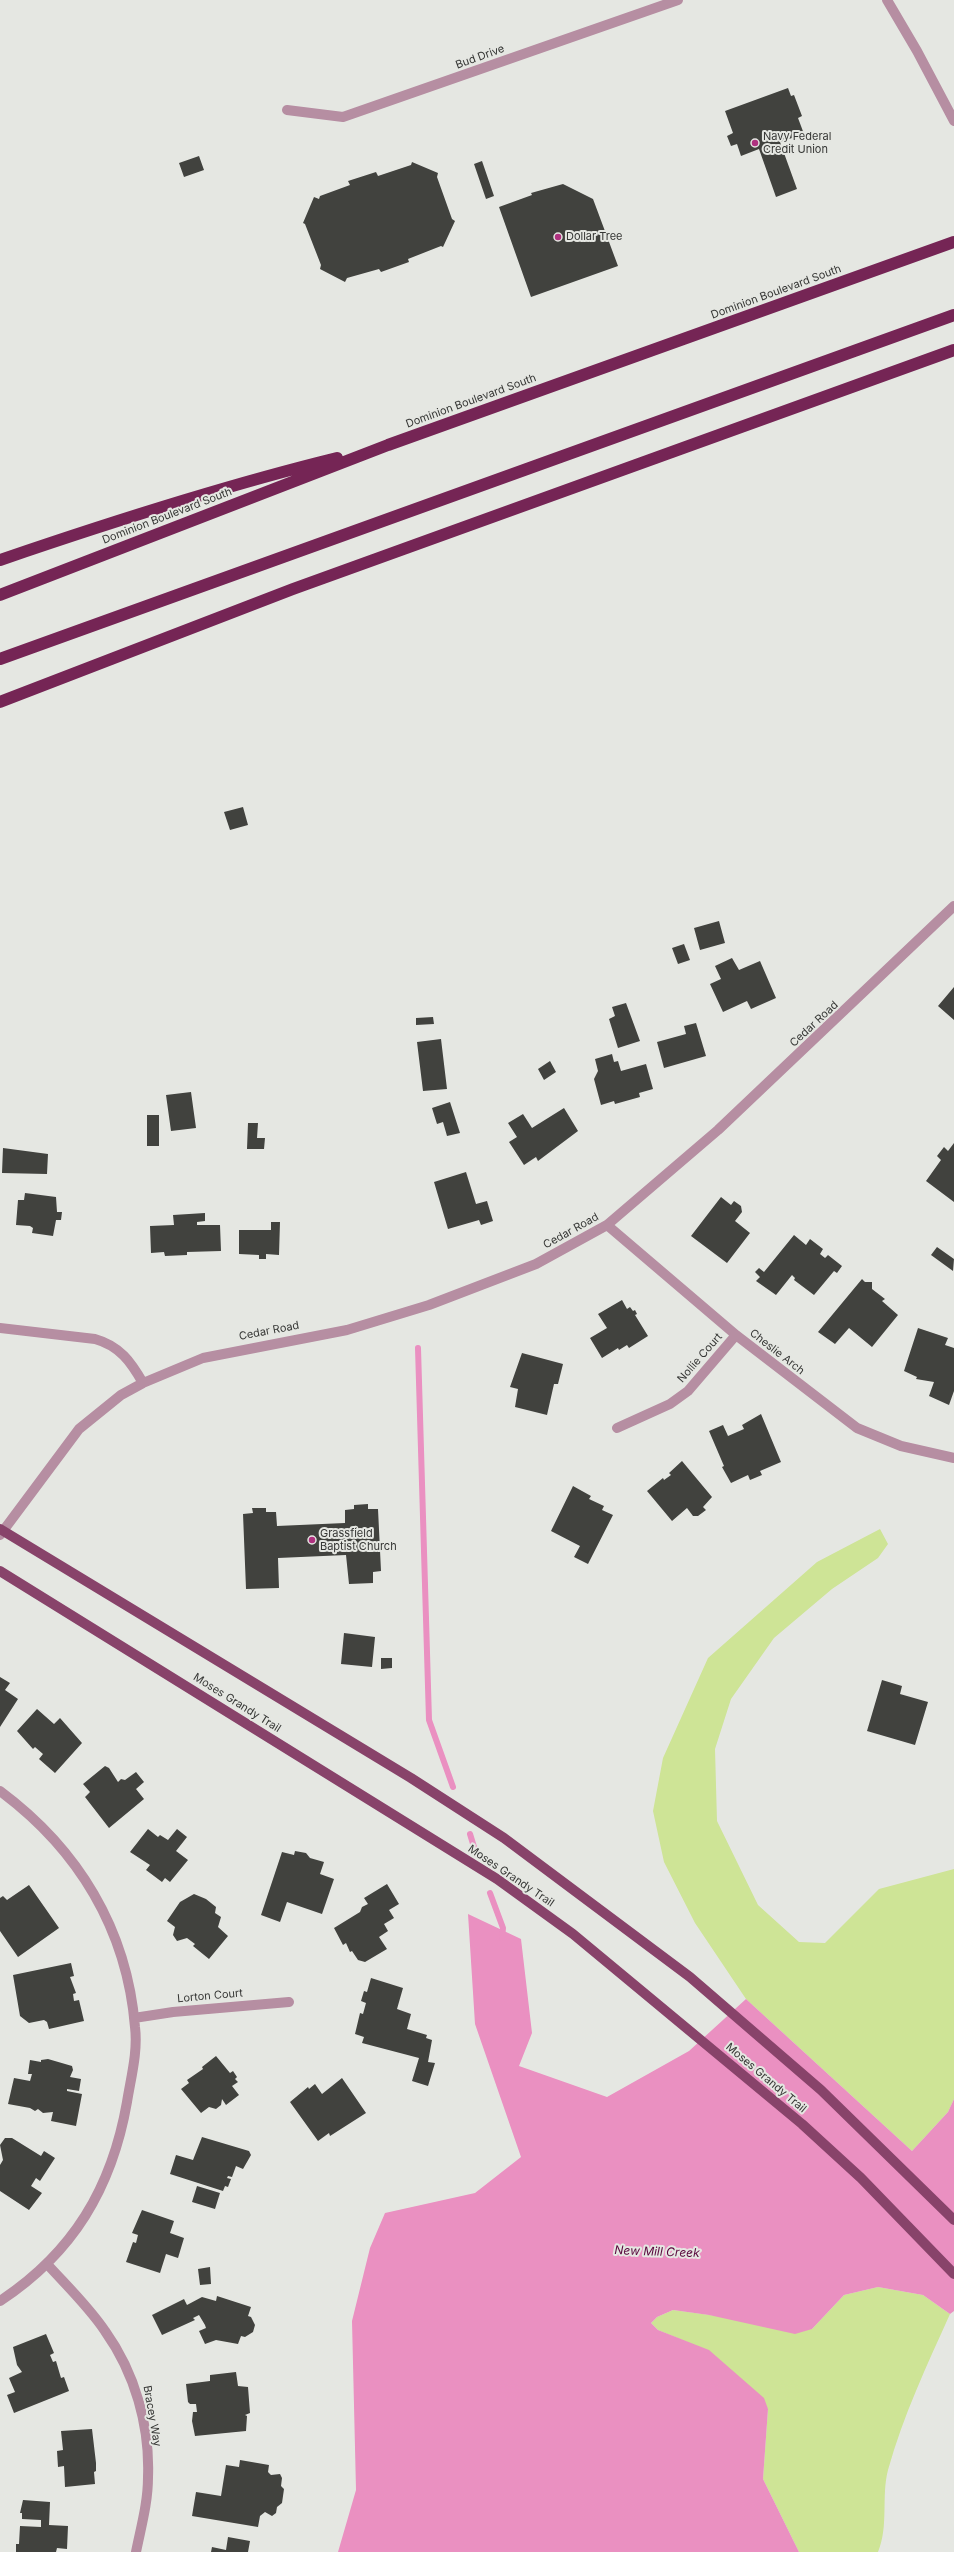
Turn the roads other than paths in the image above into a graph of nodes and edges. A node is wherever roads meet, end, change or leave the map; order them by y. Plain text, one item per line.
1 (678, 0) edge
2 (887, 0) edge
3 (286, 110) dead end
4 (954, 121) edge
5 (954, 242) edge
6 (954, 315) edge
7 (954, 350) edge
8 (388, 445) junction
9 (0, 560) edge
10 (0, 595) edge
11 (0, 659) edge
12 (0, 702) edge
13 (954, 906) edge
14 (607, 1225) junction
15 (0, 1328) edge
16 (736, 1335) junction
17 (143, 1383) junction
18 (617, 1428) dead end
19 (954, 1458) edge
20 (1, 1532) edge
21 (0, 1571) edge
22 (0, 1791) edge
23 (289, 2002) dead end
24 (134, 2018) junction
25 (954, 2220) edge
26 (47, 2264) junction
27 (954, 2274) edge
28 (0, 2301) edge
29 (136, 2552) edge

1 - 3 street, Bud Drive
2 - 4 street
5 - 8 highway, Dominion Boulevard South
6 - 11 highway
7 - 12 highway
8 - 9 highway
8 - 10 highway, Dominion Boulevard South
13 - 14 street, Cedar Road
14 - 16 street, Cheslie Arch
14 - 17 street, Cedar Road
15 - 17 street
16 - 18 street, Nollie Court
16 - 19 street, Cheslie Arch
17 - 20 street, Cedar Road
20 - 25 main road
21 - 27 main road, Moses Grandy Trail
22 - 24 street
23 - 24 street, Lorton Court
24 - 26 street
26 - 28 street
26 - 29 street, Bracey Way

